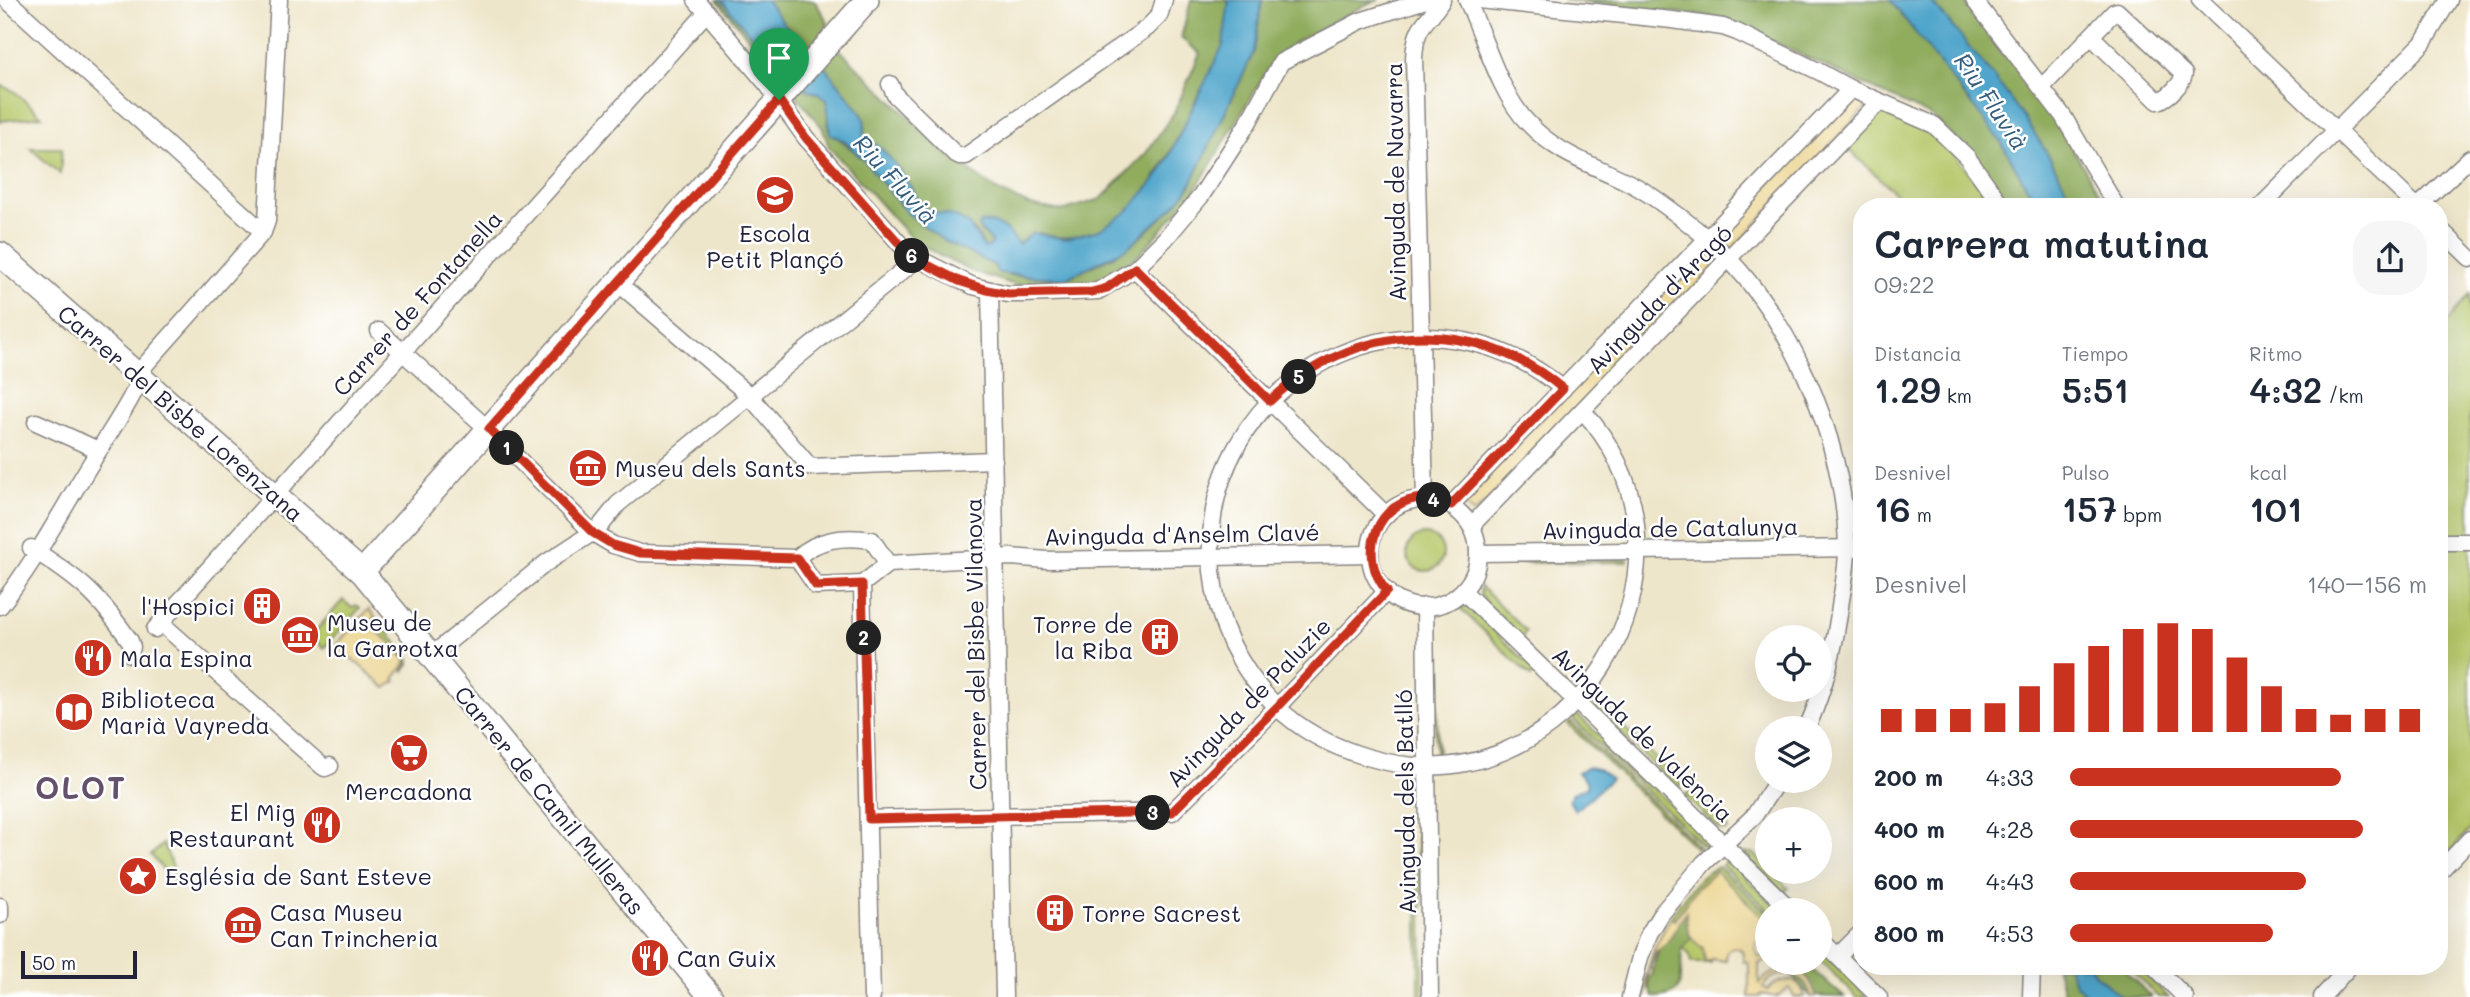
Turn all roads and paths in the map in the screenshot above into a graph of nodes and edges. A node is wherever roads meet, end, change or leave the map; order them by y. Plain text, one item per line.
1 (7, 0) edge
2 (279, 0) edge
3 (1164, 0) edge
4 (1426, 0) edge
5 (1442, 0) edge
6 (1467, 0) edge
7 (1479, 0) edge
8 (1974, 0) edge
9 (2200, 0) edge
10 (2449, 0) edge
11 (864, 1) edge
12 (701, 6) edge
13 (2091, 36) junction
14 (890, 84) dead end
15 (2042, 87) junction
16 (1851, 89) junction
17 (784, 94) junction
18 (1878, 102) junction
19 (2335, 130) junction
20 (2470, 158) edge
21 (1996, 198) edge
22 (2112, 198) edge
23 (2269, 198) edge
24 (2407, 198) edge
25 (2428, 198) edge
26 (263, 232) junction
27 (2448, 237) edge
28 (1708, 239) junction
29 (0, 254) edge
30 (2470, 258) edge
31 (916, 259) junction
32 (1729, 259) junction
33 (1135, 268) junction
34 (617, 282) junction
35 (990, 290) junction
36 (379, 331) dead end
37 (1422, 337) junction
38 (403, 353) junction
39 (141, 378) junction
40 (1563, 389) junction
41 (750, 396) junction
42 (1270, 401) junction
43 (1583, 411) junction
44 (37, 422) dead end
45 (489, 429) junction
46 (98, 450) junction
47 (994, 460) junction
48 (275, 494) junction
49 (1425, 498) junction
50 (1451, 505) junction
51 (1386, 515) junction
52 (1471, 526) junction
53 (593, 533) junction
54 (1853, 540) edge
55 (2448, 542) edge
56 (2470, 542) edge
57 (1853, 549) edge
58 (34, 550) junction
59 (1638, 551) junction
60 (1479, 553) junction
61 (1370, 554) junction
62 (1210, 556) junction
63 (995, 557) junction
64 (797, 558) junction
65 (1853, 558) edge
66 (888, 564) junction
67 (362, 572) junction
68 (862, 584) junction
69 (1387, 591) junction
70 (1463, 591) junction
71 (0, 606) edge
72 (1425, 606) junction
73 (130, 654) dead end
74 (432, 655) junction
75 (1577, 701) junction
76 (1277, 707) junction
77 (1812, 716) edge
78 (330, 766) dead end
79 (1427, 766) junction
80 (1769, 793) edge
81 (1001, 817) junction
82 (869, 819) junction
83 (2470, 839) edge
84 (1723, 844) junction
85 (2448, 862) edge
86 (1779, 898) edge
87 (0, 906) edge
88 (0, 915) edge
89 (1853, 941) edge
90 (1832, 950) edge
91 (1838, 956) junction
92 (1853, 971) edge
93 (1857, 975) edge
94 (2032, 975) edge
95 (2163, 975) edge
96 (2342, 975) edge
97 (711, 997) edge
98 (872, 997) edge
99 (1004, 997) edge
100 (1430, 997) edge
101 (1630, 997) edge
102 (1879, 997) edge
103 (2031, 997) edge
104 (2185, 997) edge
105 (2322, 997) edge

1 - 26 street
2 - 26 street
3 - 14 street
4 - 33 street
5 - 37 street, Avinguda de Navarra
6 - 28 street
7 - 16 street
8 - 15 street
9 - 19 street
10 - 19 street
11 - 17 main road
12 - 17 street
12 - 38 street, Carrer de Fontanella
13 - 13 street
13 - 15 street
15 - 22 street
16 - 18 street
16 - 28 street, Avinguda d'Aragó
17 - 31 street
17 - 34 main road
18 - 21 street
18 - 32 street, Avinguda d'Aragó
19 - 23 street
19 - 24 street
20 - 25 street
26 - 39 street
27 - 30 street
28 - 32 street
28 - 40 street, Avinguda d'Aragó
29 - 39 main road, Carrer del Bisbe Lorenzana
31 - 35 street
31 - 41 street
32 - 43 street, Avinguda d'Aragó
32 - 54 street
33 - 35 street
33 - 42 street
34 - 41 street
34 - 45 main road
35 - 47 street, Carrer del Bisbe Vilanova
36 - 38 street
37 - 40 street
37 - 42 street
37 - 49 street, Avinguda de Navarra
38 - 45 street
38 - 48 street, Carrer de Fontanella
39 - 46 street
39 - 48 main road, Carrer del Bisbe Lorenzana
40 - 50 street, Avinguda d'Aragó
41 - 47 street
41 - 53 street
42 - 51 street
42 - 62 street
43 - 52 street, Avinguda d'Aragó
43 - 59 street
44 - 46 street
45 - 53 street
45 - 67 main road
46 - 58 street
47 - 63 street, Carrer del Bisbe Vilanova
48 - 67 main road, Carrer del Bisbe Lorenzana
48 - 78 street, Carrer de Fontanella
49 - 50 street
49 - 51 street
50 - 52 street
51 - 61 street
52 - 60 street
53 - 64 street
53 - 74 street
55 - 56 street
57 - 59 street, Avinguda de Catalunya
58 - 71 street
58 - 73 street
59 - 60 street, Avinguda de Catalunya
59 - 75 street
60 - 70 street
61 - 62 street, Avinguda d'Anselm Clavé
61 - 69 street
62 - 63 street, Avinguda d'Anselm Clavé
62 - 76 street
63 - 66 street, Avinguda d'Anselm Clavé
63 - 81 street, Carrer del Bisbe Vilanova
64 - 66 street
64 - 68 street
65 - 77 street
66 - 68 street
67 - 74 main road, Carrer de Camil Mulleras
68 - 82 street
69 - 72 street
69 - 76 street, Avinguda de Paluzie
70 - 72 street
70 - 75 street, Avinguda de València
72 - 79 street, Avinguda dels Batlló
74 - 97 main road, Carrer de Camil Mulleras
75 - 79 street
75 - 84 street, Avinguda de València
76 - 79 street
76 - 81 street, Avinguda de Paluzie
79 - 100 street, Avinguda dels Batlló
80 - 84 street
81 - 82 street, Avinguda de Paluzie
81 - 99 street, Carrer del Bisbe Vilanova
82 - 98 street
83 - 85 street
84 - 86 street, Avinguda de València
84 - 101 street
87 - 88 street
89 - 91 street
90 - 91 street
91 - 92 street
93 - 102 street
94 - 103 street
95 - 104 street
96 - 105 street

